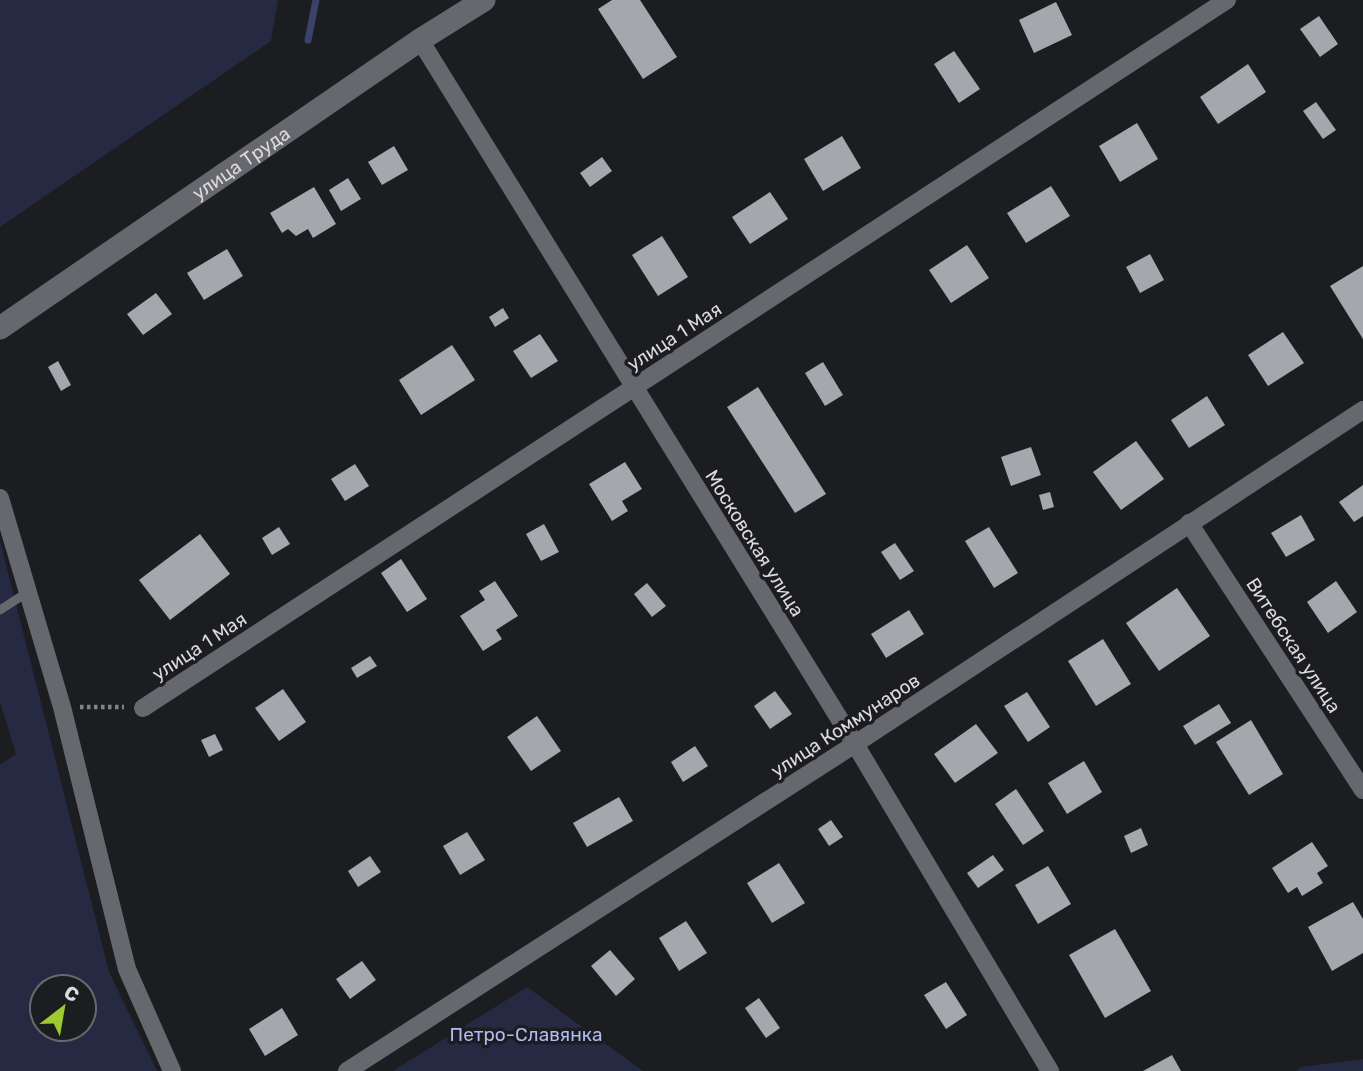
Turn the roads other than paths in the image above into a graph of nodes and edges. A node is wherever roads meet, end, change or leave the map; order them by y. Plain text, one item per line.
1 (485, 0) edge
2 (1227, 0) edge
3 (420, 40) junction
4 (0, 328) edge
5 (634, 387) junction
6 (1363, 410) edge
7 (0, 498) edge
8 (1189, 523) junction
9 (28, 592) junction
10 (0, 610) edge
11 (135, 707) road end
12 (855, 744) junction
13 (1363, 790) edge
14 (172, 1071) edge
15 (347, 1071) edge
16 (1049, 1071) edge

1 - 3 street, улица Труда
2 - 5 street, улица 1 Мая
3 - 4 street, улица Труда
3 - 5 street, Московская улица
5 - 11 street, улица 1 Мая
5 - 12 street, Московская улица
6 - 8 street, улица Коммунаров
7 - 9 street
8 - 12 street, улица Коммунаров
8 - 13 street, Витебская улица
9 - 10 lane
9 - 14 street
12 - 15 street, улица Коммунаров
12 - 16 street, Московская улица

